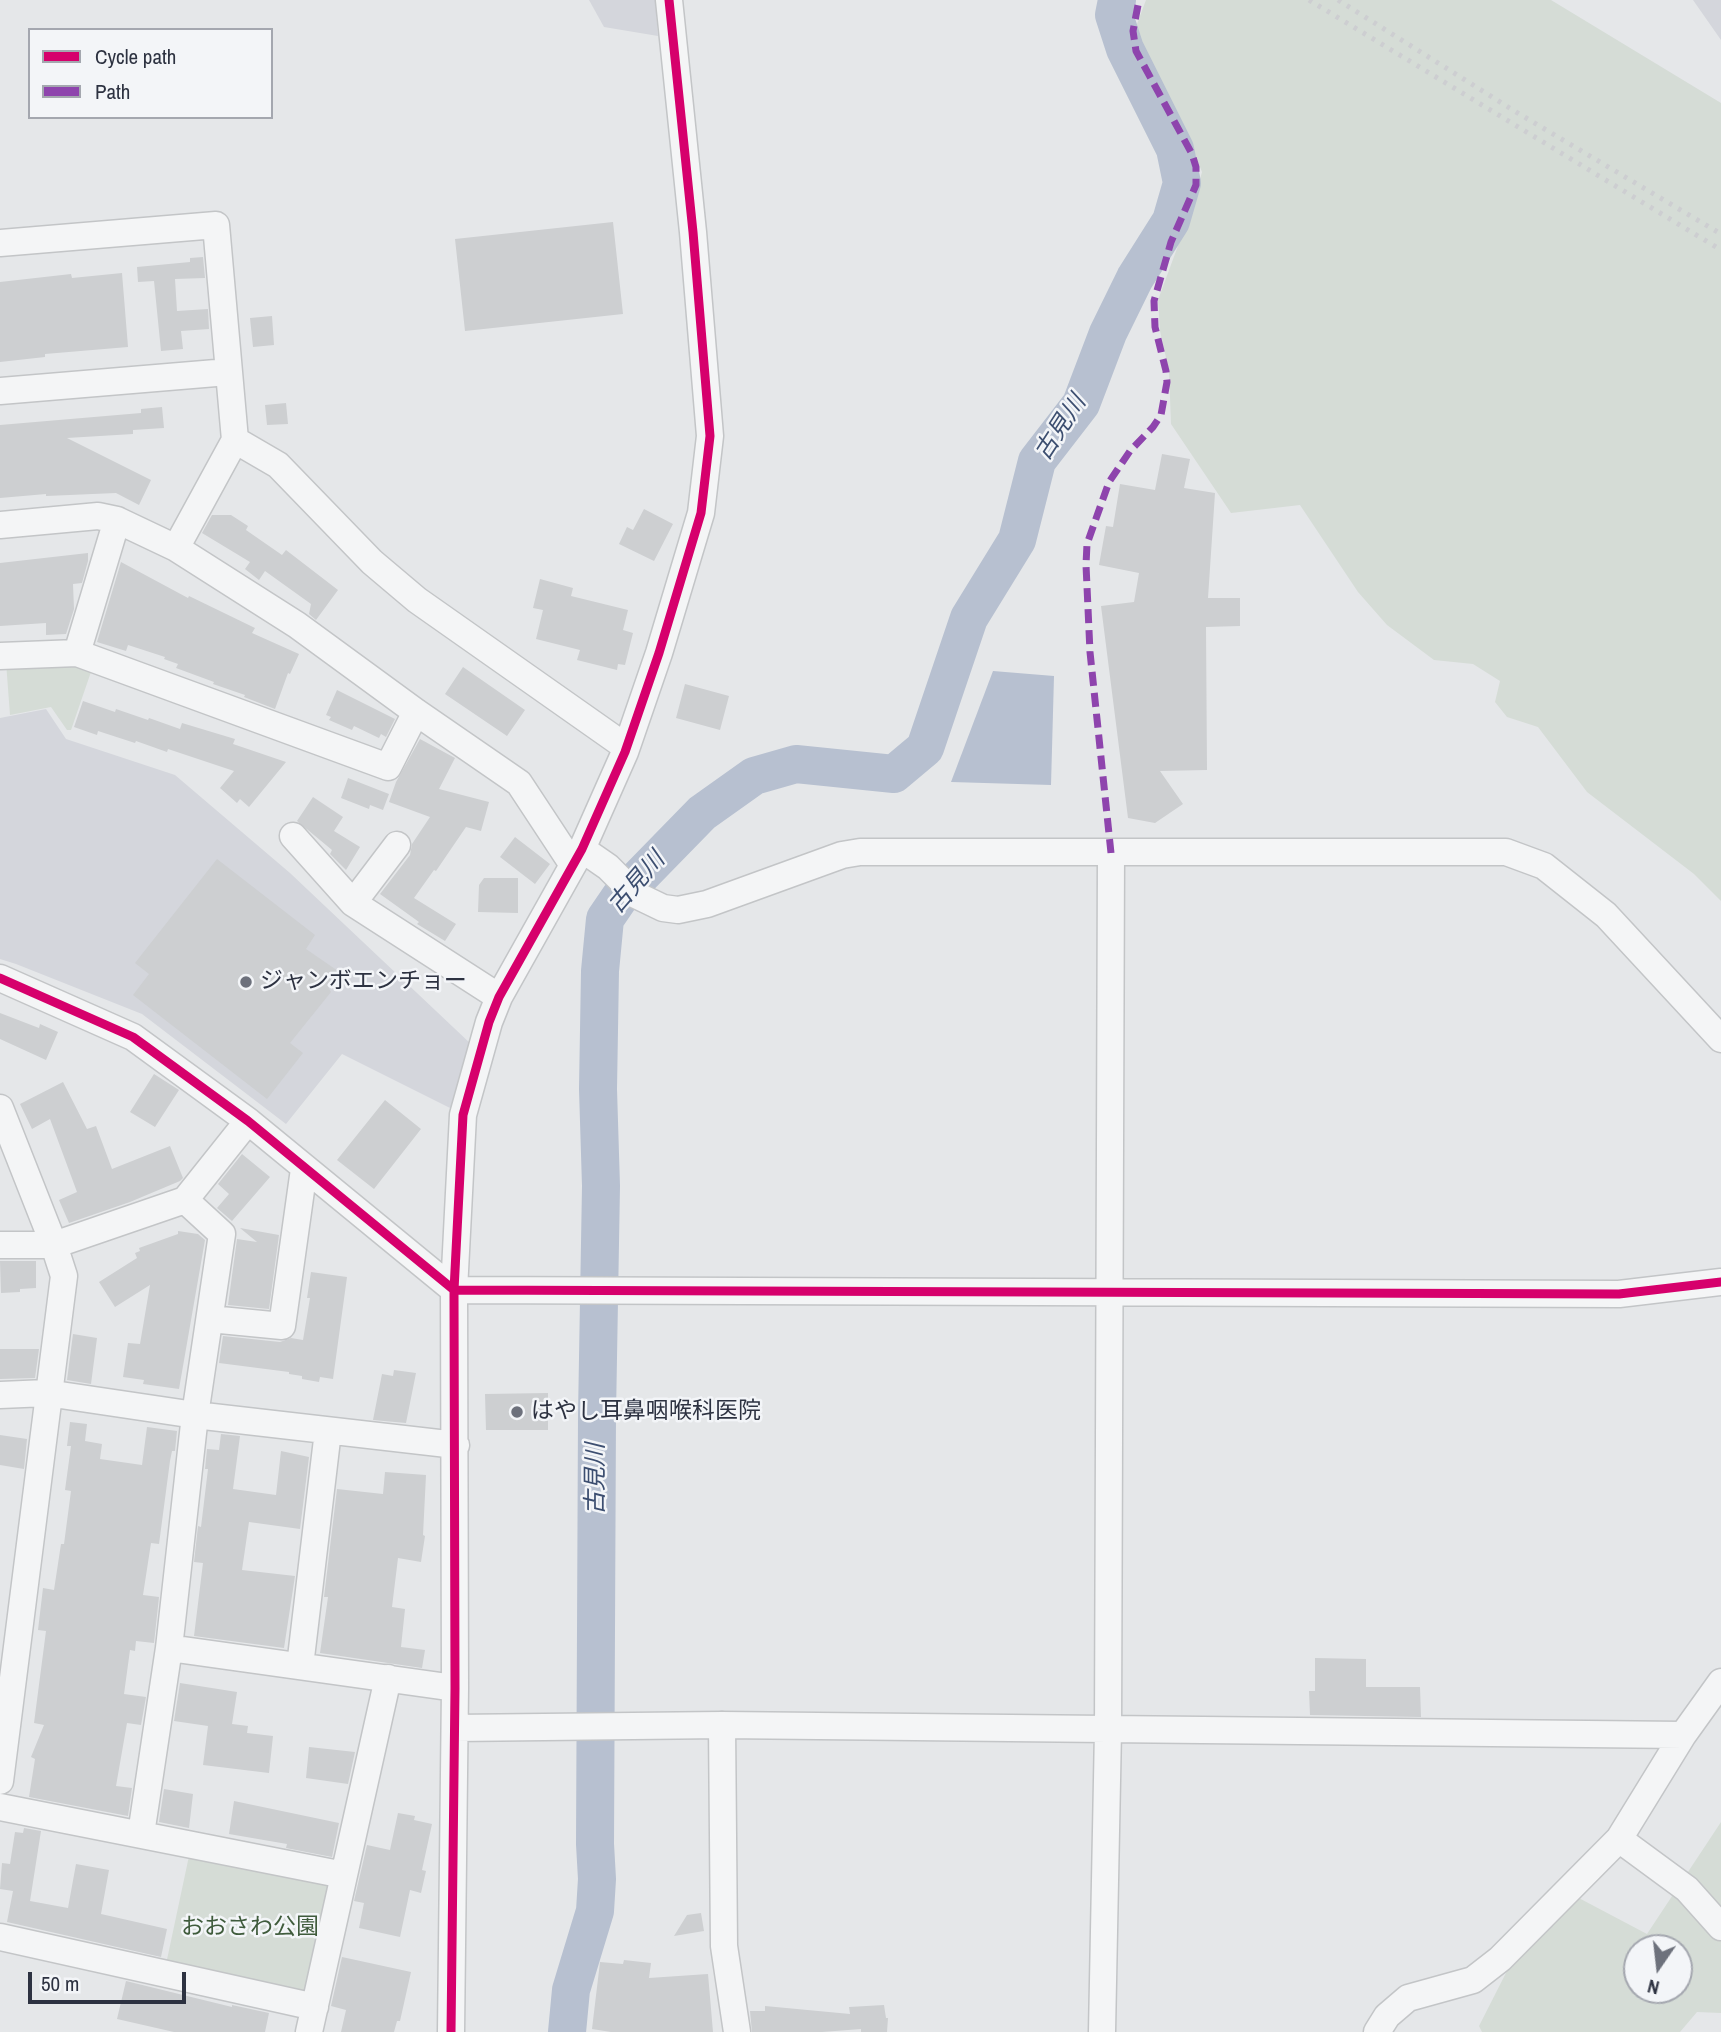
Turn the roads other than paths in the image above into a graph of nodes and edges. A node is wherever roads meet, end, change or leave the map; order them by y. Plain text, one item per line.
1 (669, 0) edge
2 (0, 243) edge
3 (228, 372) junction
4 (0, 391) edge
5 (236, 440) junction
6 (117, 520) junction
7 (0, 526) edge
8 (176, 548) junction
9 (77, 653) junction
10 (0, 656) edge
11 (415, 712) junction
12 (626, 747) junction
13 (293, 836) dead end
14 (397, 845) dead end
15 (1111, 853) junction
16 (578, 857) junction
17 (354, 904) junction
18 (0, 978) edge
19 (499, 997) junction
20 (1721, 1039) edge
21 (0, 1108) edge
22 (248, 1121) junction
23 (304, 1169) junction
24 (185, 1200) junction
25 (0, 1245) edge
26 (54, 1245) junction
27 (1719, 1276) edge
28 (453, 1290) junction
29 (1111, 1293) junction
30 (210, 1319) junction
31 (47, 1393) junction
32 (0, 1395) edge
33 (195, 1415) junction
34 (328, 1431) junction
35 (456, 1445) junction
36 (169, 1648) junction
37 (300, 1666) junction
38 (388, 1678) junction
39 (1721, 1682) edge
40 (455, 1688) junction
41 (722, 1725) junction
42 (455, 1728) junction
43 (1108, 1730) junction
44 (1684, 1735) junction
45 (0, 1781) edge
46 (0, 1807) edge
47 (141, 1834) junction
48 (1619, 1839) junction
49 (344, 1875) junction
50 (1721, 1927) edge
51 (0, 1937) edge
52 (312, 2020) edge
53 (451, 2032) edge
54 (737, 2032) edge
55 (1101, 2032) edge
56 (1377, 2032) edge

1 - 12 street
2 - 3 street
3 - 4 street
3 - 5 street
5 - 8 street
5 - 12 street
6 - 7 street
6 - 8 street
6 - 9 street
8 - 11 street
9 - 10 street
9 - 11 street
11 - 16 street
12 - 16 street
13 - 17 street
14 - 17 street
15 - 16 street
15 - 20 street
15 - 29 street
16 - 19 street
17 - 19 street
18 - 22 street
19 - 28 street
21 - 26 street
22 - 23 street
22 - 24 street
23 - 28 street
23 - 30 street
24 - 26 street
24 - 30 street
25 - 26 street
26 - 31 street
27 - 29 street
28 - 29 street
28 - 35 street
29 - 43 street
30 - 33 street
31 - 32 street
31 - 33 street
31 - 45 street
33 - 34 street
33 - 36 street
34 - 35 street
34 - 37 street
35 - 40 street
36 - 37 street
36 - 47 street
37 - 38 street
38 - 40 street
38 - 49 street
39 - 44 street
40 - 42 street
41 - 42 street
41 - 43 street
41 - 54 street
42 - 53 street
43 - 44 street
43 - 55 street
44 - 48 street
46 - 47 street
47 - 49 street
48 - 50 street
48 - 56 street
49 - 52 street
51 - 52 street

